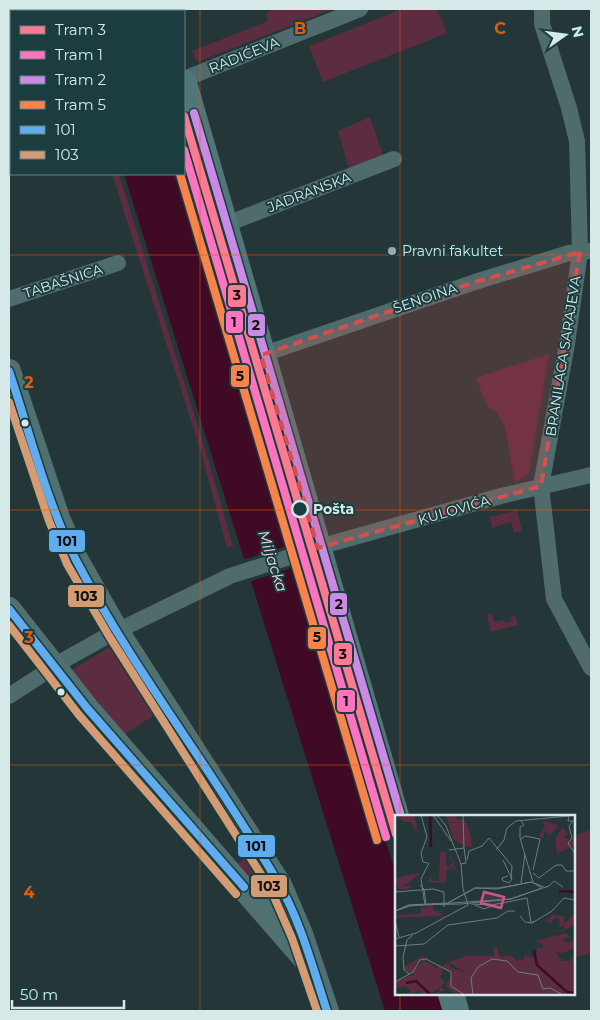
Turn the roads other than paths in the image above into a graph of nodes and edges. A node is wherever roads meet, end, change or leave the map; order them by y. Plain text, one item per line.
1 (360, 9) edge
2 (542, 9) edge
3 (185, 81) edge
4 (185, 85) edge
5 (394, 159) dead end
6 (224, 224) junction
7 (586, 251) edge
8 (118, 263) dead end
9 (9, 299) edge
10 (261, 355) junction
11 (9, 371) edge
12 (591, 475) edge
13 (541, 486) junction
14 (309, 550) junction
15 (9, 609) edge
16 (117, 631) junction
17 (52, 667) junction
18 (591, 668) edge
19 (9, 696) edge
20 (396, 815) edge
21 (311, 965) junction
22 (451, 995) edge
23 (327, 1011) edge
24 (456, 1011) edge

1 - 3 street, RADIĆEVA
2 - 7 street, BRANILACA SARAJEVA
4 - 6 main road
5 - 6 street, JADRANSKA
6 - 10 main road
7 - 10 street, ŠENOINA
7 - 13 street, BRANILACA SARAJEVA
8 - 9 street, TABAŠNICA
10 - 14 main road
11 - 16 main road
12 - 13 street, KULOVIĆA
13 - 14 street, KULOVIĆA
13 - 18 street, BRANILACA SARAJEVA
14 - 16 street, KULOVIĆA
14 - 20 main road
15 - 17 main road
16 - 17 street, KULOVIĆA
16 - 21 main road
17 - 19 street, KULOVIĆA
17 - 21 main road
21 - 23 main road
22 - 24 main road

